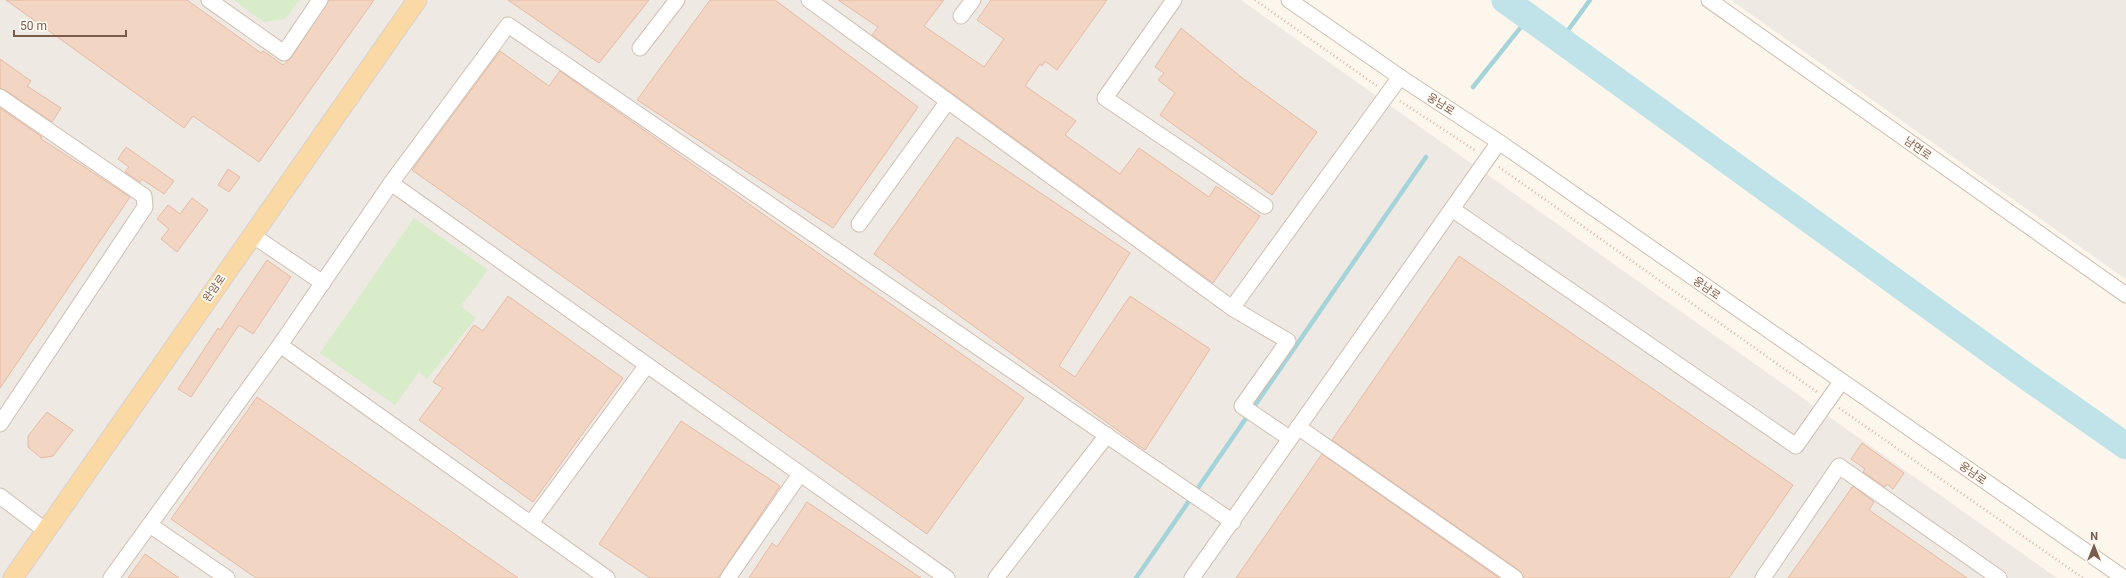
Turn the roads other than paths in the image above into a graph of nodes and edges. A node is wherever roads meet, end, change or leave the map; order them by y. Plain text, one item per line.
1 (209, 0) edge
2 (320, 0) edge
3 (417, 0) edge
4 (677, 0) edge
5 (809, 0) edge
6 (973, 0) edge
7 (1174, 0) edge
8 (1289, 0) edge
9 (1709, 0) edge
10 (961, 16) dead end
11 (640, 48) dead end
12 (1400, 77) junction
13 (0, 97) edge
14 (948, 101) junction
15 (1499, 142) junction
16 (391, 183) junction
17 (1265, 206) dead end
18 (1452, 209) junction
19 (858, 224) dead end
20 (252, 235) junction
21 (323, 283) junction
22 (2126, 295) edge
23 (1232, 308) junction
24 (280, 345) junction
25 (647, 365) junction
26 (1841, 382) junction
27 (0, 424) edge
28 (1294, 432) junction
29 (1107, 435) junction
30 (800, 474) junction
31 (0, 496) edge
32 (1232, 522) junction
33 (531, 523) junction
34 (150, 525) junction
35 (46, 531) junction
36 (13, 578) edge
37 (111, 578) edge
38 (227, 578) edge
39 (607, 578) edge
40 (728, 578) edge
41 (947, 578) edge
42 (996, 578) edge
43 (1192, 578) edge
44 (1515, 578) edge
45 (1763, 578) edge
46 (1999, 578) edge
47 (2124, 578) edge

1 - 2 street
3 - 20 main road, 완암로
4 - 11 street
5 - 14 street
6 - 10 street
7 - 17 street
8 - 12 street, 웅남로
9 - 22 street, 남면로
12 - 15 street, 웅남로
12 - 23 street
13 - 27 street
14 - 19 street
14 - 23 street
15 - 18 street
15 - 26 street, 웅남로
16 - 21 street
16 - 25 street
16 - 29 street
18 - 26 street
18 - 28 street
20 - 21 street
20 - 35 main road, 완암로
21 - 24 street
23 - 28 street
24 - 33 street
24 - 34 street
25 - 30 street
25 - 33 street
26 - 47 street, 웅남로
28 - 32 street
28 - 44 street
29 - 32 street
29 - 42 street
30 - 40 street
30 - 41 street
31 - 35 street
32 - 43 street
33 - 39 street
34 - 37 street
34 - 38 street
35 - 36 main road, 완암로
45 - 46 street

